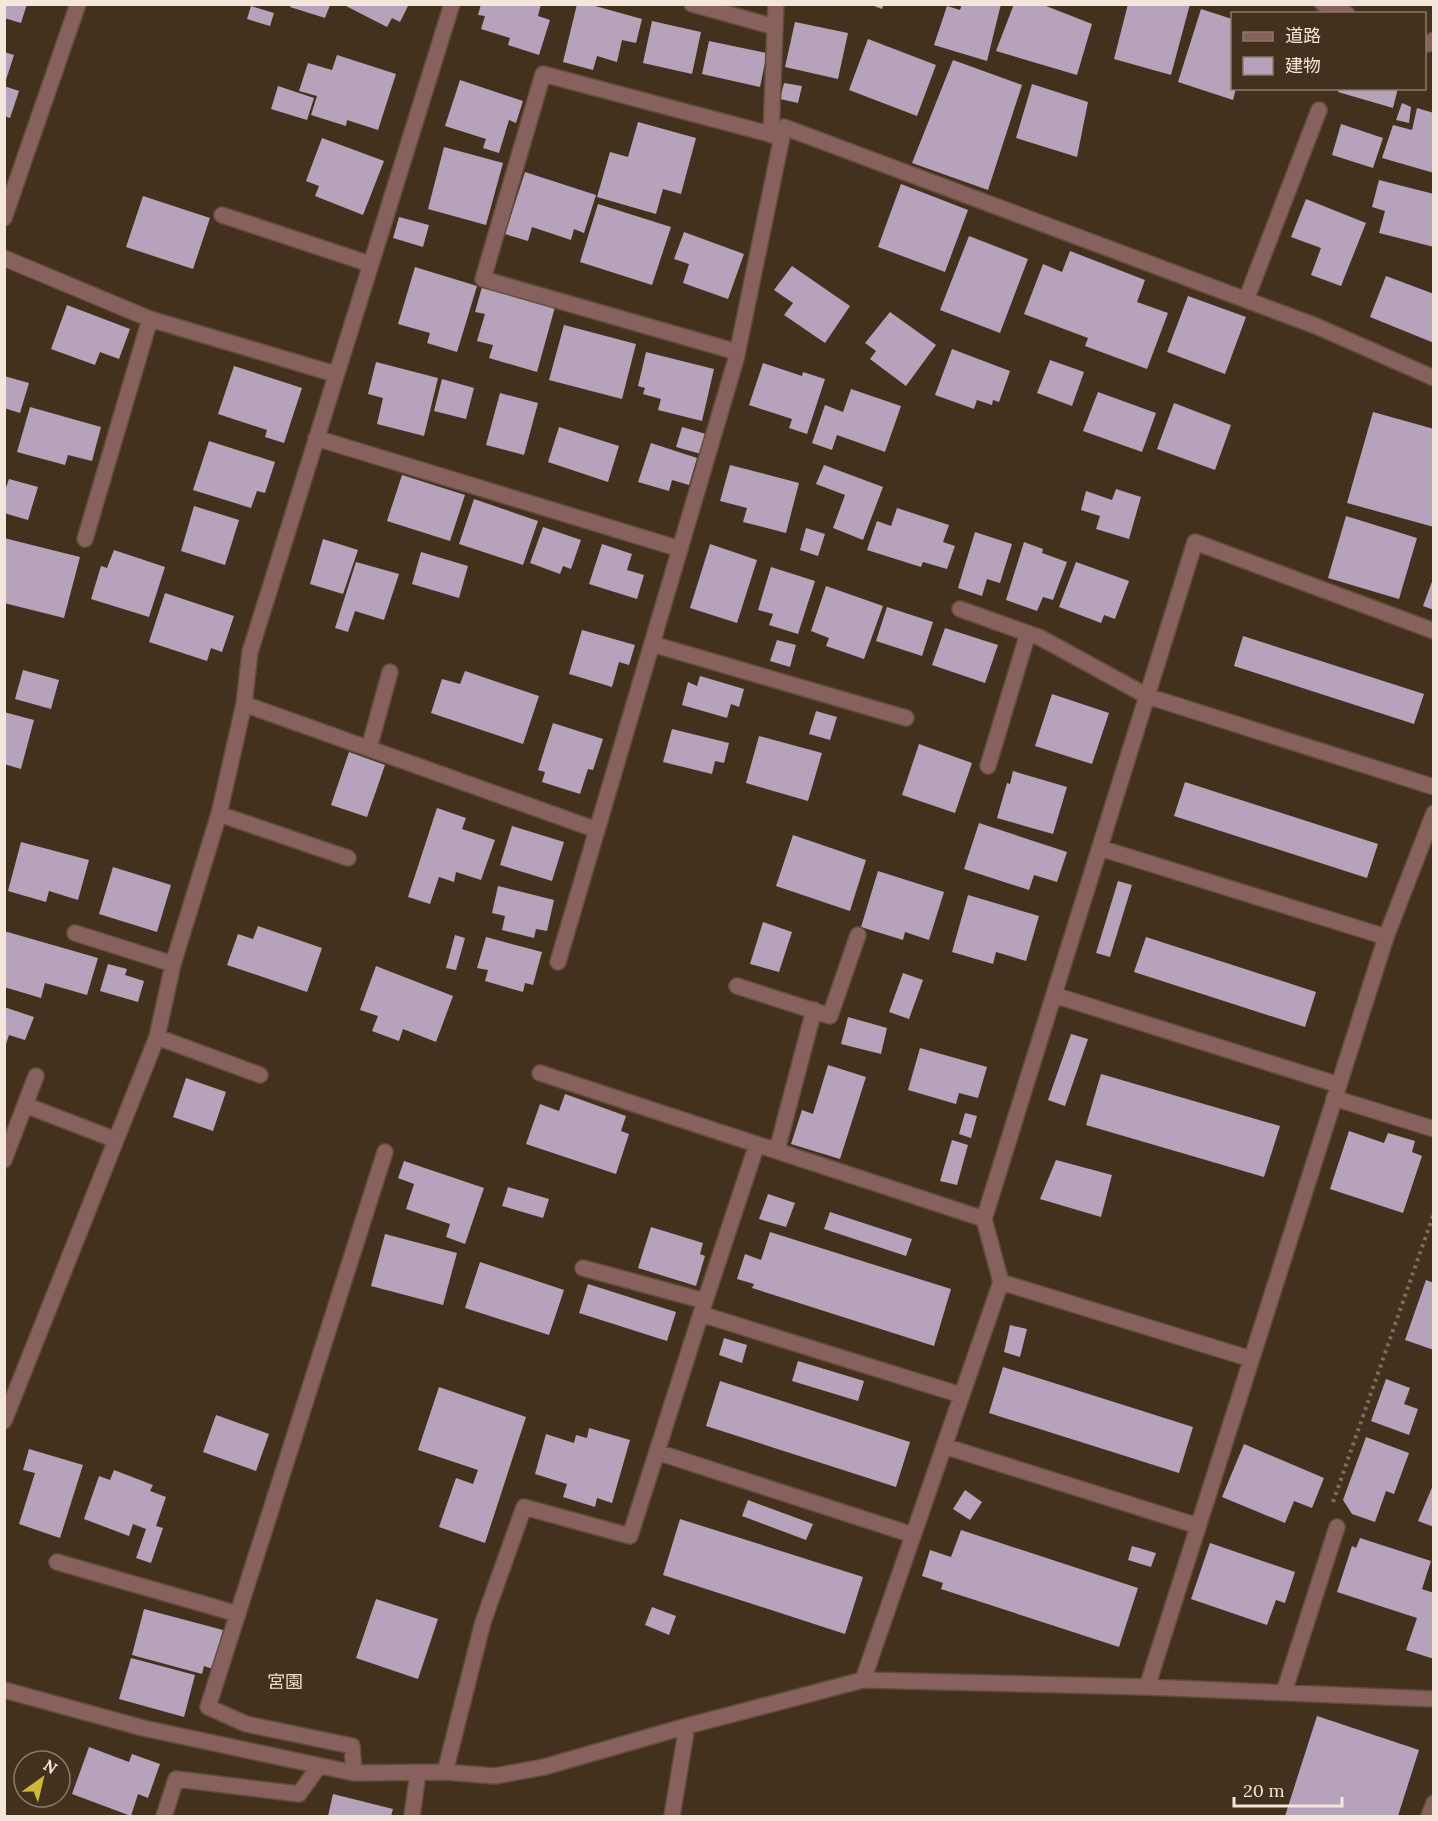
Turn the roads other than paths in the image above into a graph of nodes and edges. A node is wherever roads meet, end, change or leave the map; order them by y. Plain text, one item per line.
1 (78, 4) edge
2 (452, 4) edge
3 (692, 4) edge
4 (776, 4) edge
5 (1323, 4) edge
6 (1342, 12) edge
7 (775, 27) junction
8 (1319, 110) dead end
9 (776, 136) junction
10 (222, 215) dead end
11 (4, 219) edge
12 (4, 258) edge
13 (370, 264) junction
14 (1246, 300) junction
15 (150, 319) junction
16 (737, 352) junction
17 (336, 374) junction
18 (1434, 378) edge
19 (316, 438) junction
20 (85, 538) dead end
21 (680, 549) junction
22 (960, 609) dead end
23 (1434, 631) edge
24 (1028, 633) junction
25 (652, 644) junction
26 (390, 672) dead end
27 (1147, 696) junction
28 (243, 704) junction
29 (906, 718) dead end
30 (369, 748) junction
31 (988, 766) dead end
32 (1434, 787) edge
33 (1434, 813) edge
34 (219, 814) junction
35 (597, 830) junction
36 (1100, 848) junction
37 (348, 858) dead end
38 (75, 933) dead end
39 (858, 935) dead end
40 (1386, 937) junction
41 (558, 962) dead end
42 (173, 964) junction
43 (737, 986) dead end
44 (1054, 995) junction
45 (814, 1010) junction
46 (157, 1037) junction
47 (540, 1073) dead end
48 (260, 1075) dead end
49 (36, 1076) dead end
50 (1336, 1092) junction
51 (25, 1105) junction
52 (1434, 1130) edge
53 (116, 1140) junction
54 (757, 1144) junction
55 (777, 1150) junction
56 (386, 1152) dead end
57 (4, 1160) edge
58 (984, 1219) junction
59 (583, 1268) dead end
60 (1001, 1282) junction
61 (703, 1308) junction
62 (1251, 1359) junction
63 (961, 1395) junction
64 (4, 1421) edge
65 (944, 1446) junction
66 (657, 1452) junction
67 (1198, 1526) junction
68 (1337, 1527) road end
69 (913, 1535) junction
70 (57, 1562) dead end
71 (238, 1614) junction
72 (863, 1680) junction
73 (1147, 1687) junction
74 (4, 1690) edge
75 (1284, 1692) junction
76 (1434, 1699) edge
77 (687, 1726) junction
78 (319, 1766) junction
79 (445, 1772) junction
80 (354, 1773) junction
81 (418, 1773) junction
82 (1434, 1803) edge
83 (164, 1816) edge
84 (412, 1816) edge
85 (672, 1816) edge
86 (1429, 1816) edge

1 - 11 street
2 - 13 street
3 - 7 street
4 - 7 street
5 - 6 street
7 - 9 street
8 - 14 street
9 - 14 street
9 - 16 street
9 - 16 street
10 - 13 street
12 - 15 street
13 - 17 street
14 - 18 street
15 - 17 street
15 - 20 street
16 - 21 street
17 - 19 street
19 - 21 street
19 - 28 street
21 - 25 street
22 - 24 street
23 - 27 street
24 - 27 street
24 - 31 street
25 - 29 street
25 - 35 street
26 - 30 street
27 - 32 street
27 - 36 street
28 - 30 street
28 - 34 street
30 - 35 street
33 - 40 street
34 - 37 street
34 - 42 street
35 - 41 street
36 - 40 street
36 - 44 street
38 - 42 street
39 - 45 street
40 - 50 street
42 - 46 street
43 - 45 street
44 - 50 street
44 - 58 street
45 - 55 street
46 - 48 street
46 - 53 street
47 - 54 street
49 - 51 street
50 - 52 street
50 - 62 street
51 - 53 street
51 - 57 street
53 - 64 street
54 - 55 street
54 - 61 street
55 - 58 street
56 - 71 street
58 - 60 street
59 - 61 street
60 - 62 street
60 - 63 street
61 - 63 street
61 - 66 street
62 - 67 street
63 - 65 street
65 - 67 street
65 - 69 street
66 - 69 street
66 - 79 street
67 - 73 street
68 - 75 street
69 - 72 street
70 - 71 street
71 - 80 street
72 - 73 street
72 - 77 street
73 - 75 street
74 - 78 street
75 - 76 street
77 - 79 street
77 - 85 street
78 - 80 street
78 - 83 street
79 - 81 street
80 - 81 street
81 - 84 street
82 - 86 street

